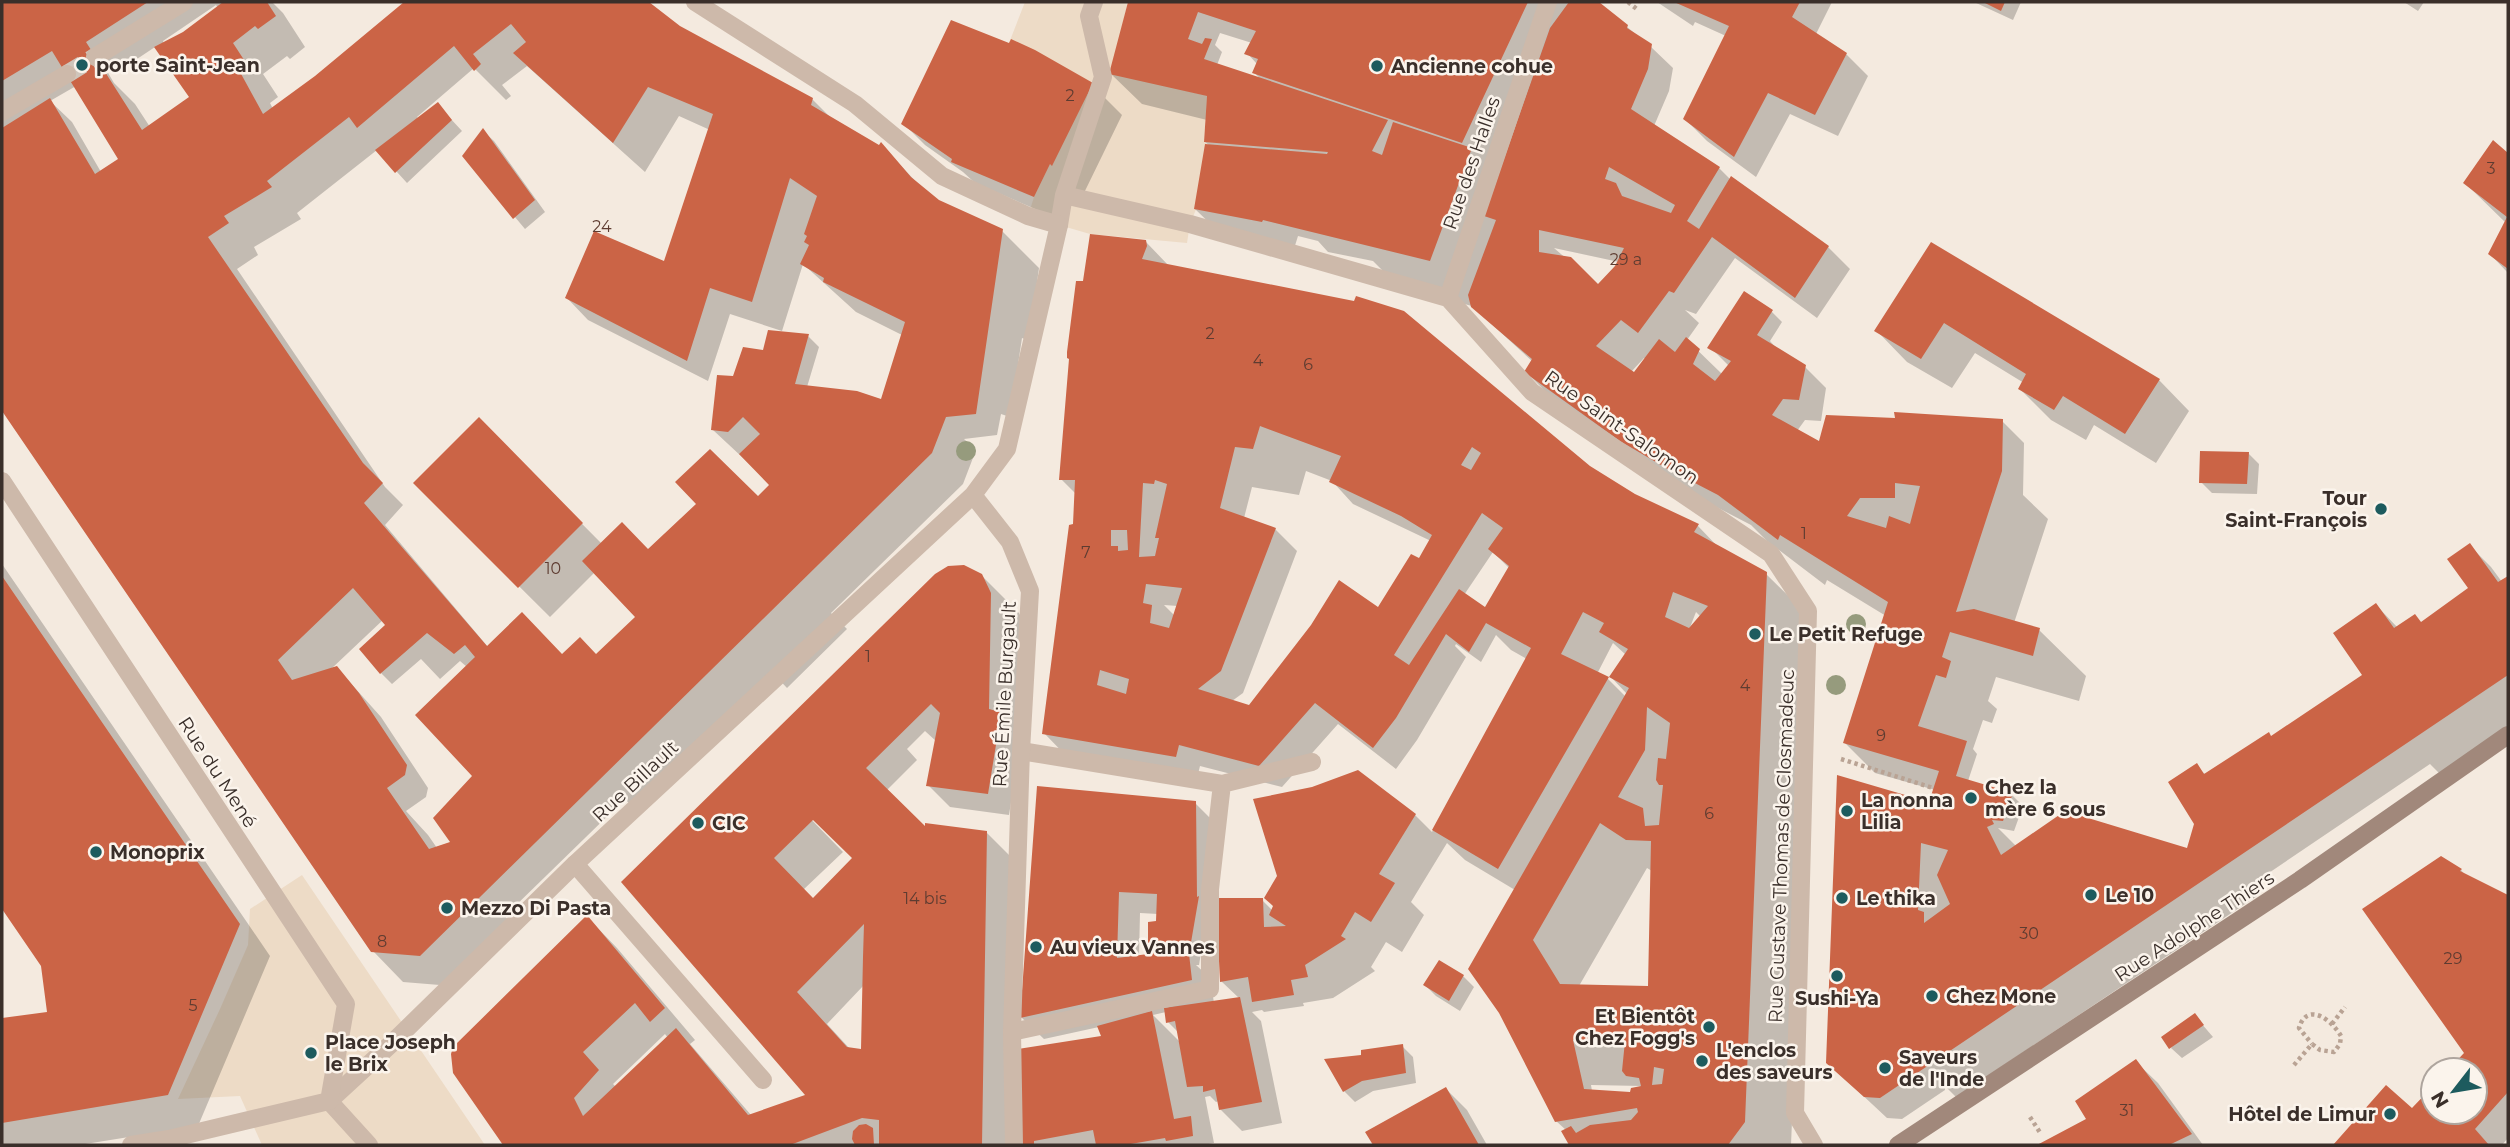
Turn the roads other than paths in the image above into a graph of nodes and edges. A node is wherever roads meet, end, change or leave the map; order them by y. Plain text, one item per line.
1 (184, 2) edge
2 (695, 2) edge
3 (1094, 2) edge
4 (1548, 2) edge
5 (95, 57) tunnel mouth
6 (67, 74) tunnel mouth
7 (2, 112) edge
8 (1064, 195) junction
9 (1059, 225) junction
10 (1448, 298) junction
11 (2, 481) edge
12 (973, 495) junction
13 (1771, 554) joint
14 (2508, 735) edge
15 (1021, 751) junction
16 (1312, 762) dead end
17 (1222, 784) junction
18 (575, 864) junction
19 (1012, 1032) junction
20 (763, 1080) dead end
21 (329, 1101) junction
22 (131, 1145) edge
23 (369, 1145) edge
24 (1014, 1145) edge
25 (1814, 1145) edge
26 (1900, 1145) edge

1 - 5 street
2 - 9 street
3 - 8 street
4 - 10 street, Rue des Halles
6 - 7 street
8 - 9 street
8 - 10 street
9 - 12 street
10 - 13 street, Rue Saint-Salomon
11 - 21 street, Rue du Mené
12 - 15 street, Rue Émile Burgault
12 - 18 street, Rue Billault
13 - 25 street, Rue Gustave Thomas de Closmadeuc
14 - 26 main road, Rue Adolphe Thiers
15 - 17 street
15 - 19 street, Rue Émile Burgault
16 - 17 street
17 - 19 street
18 - 20 street
18 - 21 street, Rue Billault
19 - 24 street, Rue Émile Burgault
21 - 22 street
21 - 23 street

